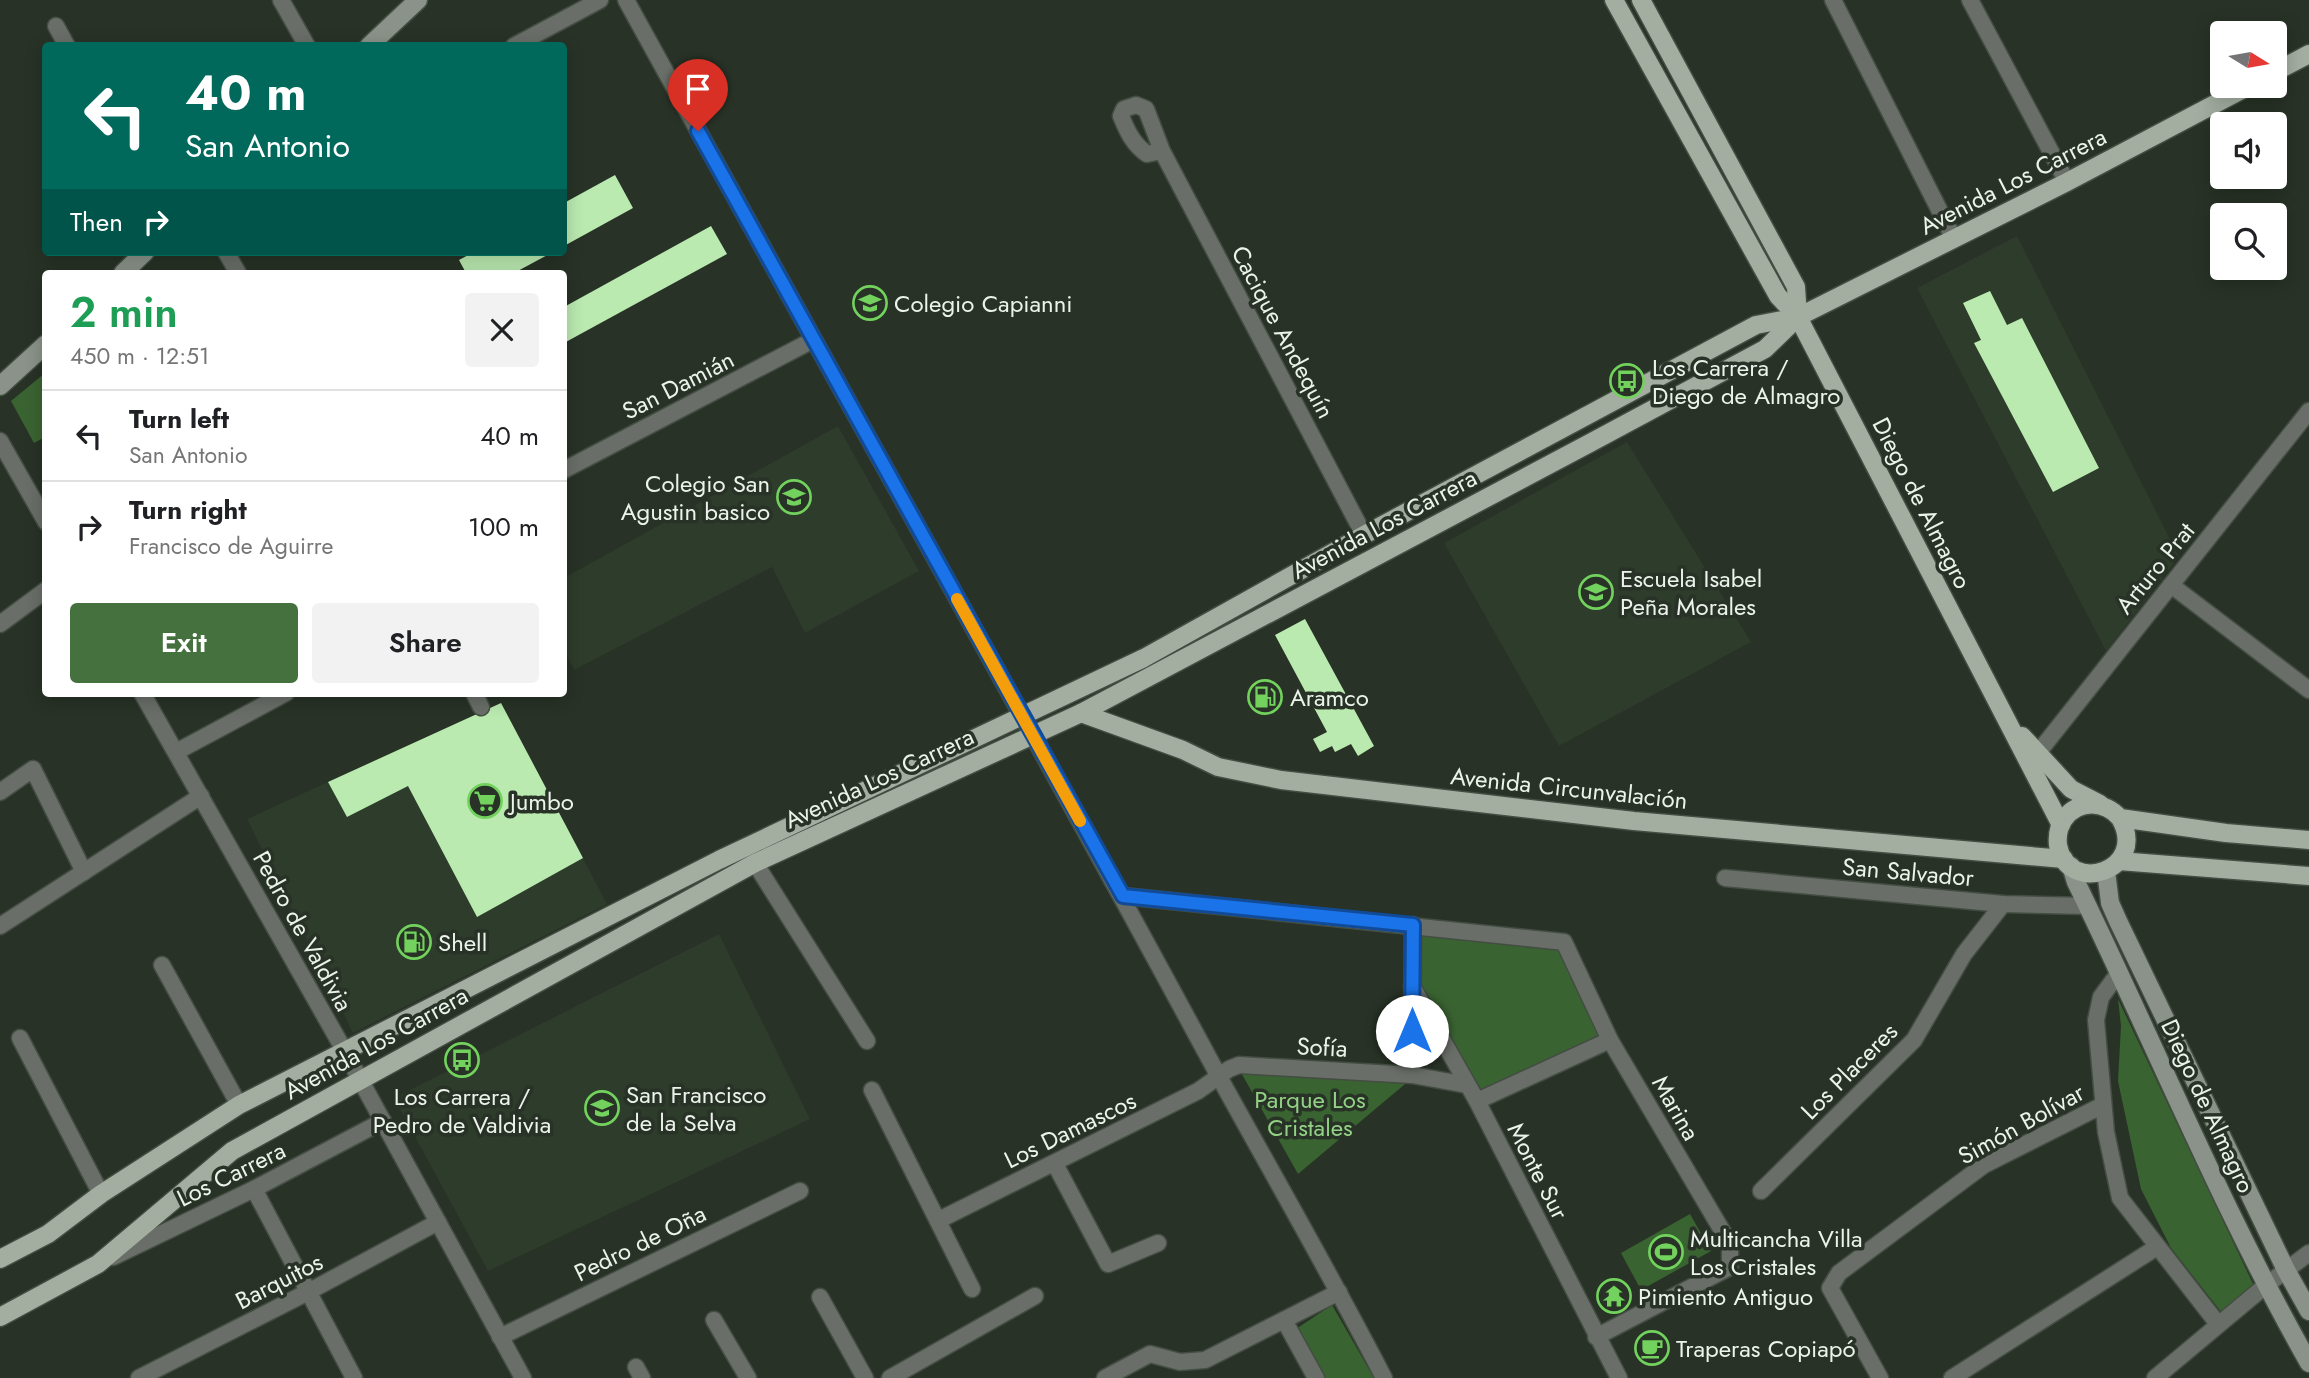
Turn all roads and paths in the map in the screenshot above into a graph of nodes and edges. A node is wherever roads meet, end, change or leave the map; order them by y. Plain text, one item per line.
1 (281, 0) edge
2 (418, 0) edge
3 (600, 0) edge
4 (626, 0) edge
5 (1614, 0) edge
6 (1641, 0) edge
7 (1833, 0) edge
8 (1970, 0) edge
9 (56, 26) dead end
10 (65, 42) edge
11 (305, 42) edge
12 (373, 42) edge
13 (521, 42) edge
14 (2309, 54) edge
15 (2287, 66) edge
16 (2226, 98) edge
17 (1162, 151) dead end
18 (2067, 182) junction
19 (1954, 239) junction
20 (141, 256) edge
21 (126, 270) edge
22 (1798, 317) junction
23 (813, 340) junction
24 (42, 348) edge
25 (0, 386) edge
26 (2309, 411) edge
27 (0, 441) edge
28 (567, 468) edge
29 (40, 500) edge
30 (1364, 535) junction
31 (2171, 585) junction
32 (42, 593) edge
33 (0, 624) edge
34 (2309, 690) edge
35 (144, 697) edge
36 (279, 697) edge
37 (2002, 712) junction
38 (1081, 713) junction
39 (1022, 716) junction
40 (1033, 734) junction
41 (176, 752) junction
42 (2037, 754) junction
43 (0, 792) edge
44 (201, 796) junction
45 (2113, 813) junction
46 (2061, 825) junction
47 (2309, 840) edge
48 (755, 863) junction
49 (2068, 863) junction
50 (2112, 866) junction
51 (84, 872) junction
52 (2309, 876) edge
53 (1725, 878) dead end
54 (1123, 896) junction
55 (2003, 904) junction
56 (2087, 906) junction
57 (1413, 925) junction
58 (0, 926) edge
59 (162, 965) dead end
60 (2118, 974) junction
61 (1412, 986) junction
62 (20, 1038) dead end
63 (1610, 1040) junction
64 (867, 1041) dead end
65 (344, 1051) junction
66 (1412, 1075) junction
67 (1219, 1076) junction
68 (360, 1080) junction
69 (1467, 1086) junction
70 (872, 1090) dead end
71 (1477, 1101) junction
72 (239, 1105) junction
73 (2103, 1105) junction
74 (383, 1121) junction
75 (1055, 1164) junction
76 (254, 1189) junction
77 (800, 1191) dead end
78 (1761, 1191) dead end
79 (101, 1194) junction
80 (939, 1220) junction
81 (438, 1222) junction
82 (1158, 1243) dead end
83 (2157, 1247) junction
84 (2309, 1253) edge
85 (0, 1259) edge
86 (98, 1264) junction
87 (2286, 1270) junction
88 (2265, 1286) junction
89 (972, 1289) dead end
90 (308, 1292) junction
91 (1339, 1292) junction
92 (1035, 1296) dead end
93 (820, 1297) dead end
94 (2309, 1311) edge
95 (0, 1317) edge
96 (714, 1320) dead end
97 (1284, 1320) junction
98 (2218, 1324) junction
99 (500, 1337) junction
100 (1596, 1337) junction
101 (1180, 1362) junction
102 (2309, 1363) edge
103 (139, 1378) edge
104 (354, 1378) edge
105 (523, 1378) edge
106 (748, 1378) edge
107 (864, 1378) edge
108 (890, 1378) edge
109 (1105, 1378) edge
110 (1189, 1378) edge
111 (1316, 1378) edge
112 (1384, 1378) edge
113 (1619, 1378) edge
114 (1881, 1378) edge
115 (1952, 1378) edge
116 (2155, 1378) edge

1 - 11 street
2 - 12 main road
3 - 13 street
4 - 23 street
5 - 22 main road, Diego de Almagro
6 - 22 main road, Diego de Almagro
7 - 19 street
8 - 18 street
9 - 10 street
14 - 15 main road
16 - 18 main road, Avenida Los Carrera
17 - 30 street, Cacique Andequín
18 - 19 main road, Avenida Los Carrera
19 - 22 main road, Avenida Los Carrera
20 - 21 main road
22 - 30 main road, Avenida Los Carrera
22 - 37 main road, Diego de Almagro
22 - 38 main road, Avenida Los Carrera
23 - 28 street, San Damián
23 - 39 street
24 - 25 main road
26 - 31 street, Arturo Prat
27 - 29 street
30 - 39 main road, Avenida Los Carrera
31 - 34 street
31 - 42 street, Arturo Prat
32 - 33 street
35 - 41 street, Pedro de Valdivia
36 - 41 street
37 - 42 main road, Diego de Almagro
37 - 46 main road, Diego de Almagro
38 - 40 main road, Avenida Los Carrera
38 - 49 main road, Avenida Circunvalación
39 - 40 street
39 - 65 main road, Avenida Los Carrera
40 - 48 main road, Avenida Los Carrera
40 - 54 street
41 - 44 street, Pedro de Valdivia
42 - 45 main road, Diego de Almagro
43 - 51 street
44 - 51 street
44 - 65 street, Pedro de Valdivia
45 - 46 main road
45 - 47 main road
45 - 50 main road
46 - 49 main road
48 - 64 street
48 - 68 main road, Avenida Los Carrera
49 - 50 main road, Avenida Circunvalación
49 - 56 main road, Diego de Almagro
50 - 52 main road, Avenida Circunvalación
50 - 87 main road, Diego de Almagro
51 - 58 street
53 - 55 street, San Salvador
54 - 57 street
54 - 67 street
55 - 56 street, San Salvador
55 - 78 street, Los Placeres
56 - 60 main road, Diego de Almagro
57 - 61 street
57 - 63 street, Marina
59 - 72 street
60 - 73 street
60 - 88 main road, Diego de Almagro
61 - 66 street
61 - 69 street, Monte Sur
62 - 79 street
63 - 71 street
63 - 100 street, Marina
65 - 68 street, Pedro de Valdivia
65 - 72 main road, Avenida Los Carrera
66 - 67 street, Sofía
66 - 69 street, Sofía
67 - 75 street, Los Damascos
67 - 91 street
68 - 74 street, Pedro de Valdivia
68 - 86 main road, Avenida Los Carrera
69 - 71 street, Monte Sur
70 - 80 street
71 - 100 street, Monte Sur
72 - 79 main road, Avenida Los Carrera
73 - 83 street
73 - 114 street, Simón Bolívar
74 - 76 street, Los Carrera
74 - 81 street, Pedro de Valdivia
75 - 80 street, Los Damascos
75 - 82 street
76 - 86 street, Los Carrera
76 - 90 street
77 - 99 street, Pedro de Oña
79 - 85 main road, Avenida Los Carrera
80 - 89 street
81 - 90 street, Barquitos
81 - 99 street, Pedro de Valdivia
83 - 98 street
83 - 115 street
84 - 87 street
86 - 95 main road, Avenida Los Carrera
87 - 88 street
87 - 94 main road, Diego de Almagro
88 - 98 street
88 - 102 main road, Diego de Almagro
90 - 103 street, Barquitos
90 - 104 street
91 - 97 street
91 - 112 street
92 - 108 street
93 - 107 street
96 - 106 street
97 - 101 street
97 - 111 street
98 - 116 street
99 - 105 street, Pedro de Valdivia
100 - 113 street, Monte Sur
101 - 109 street
101 - 110 street

